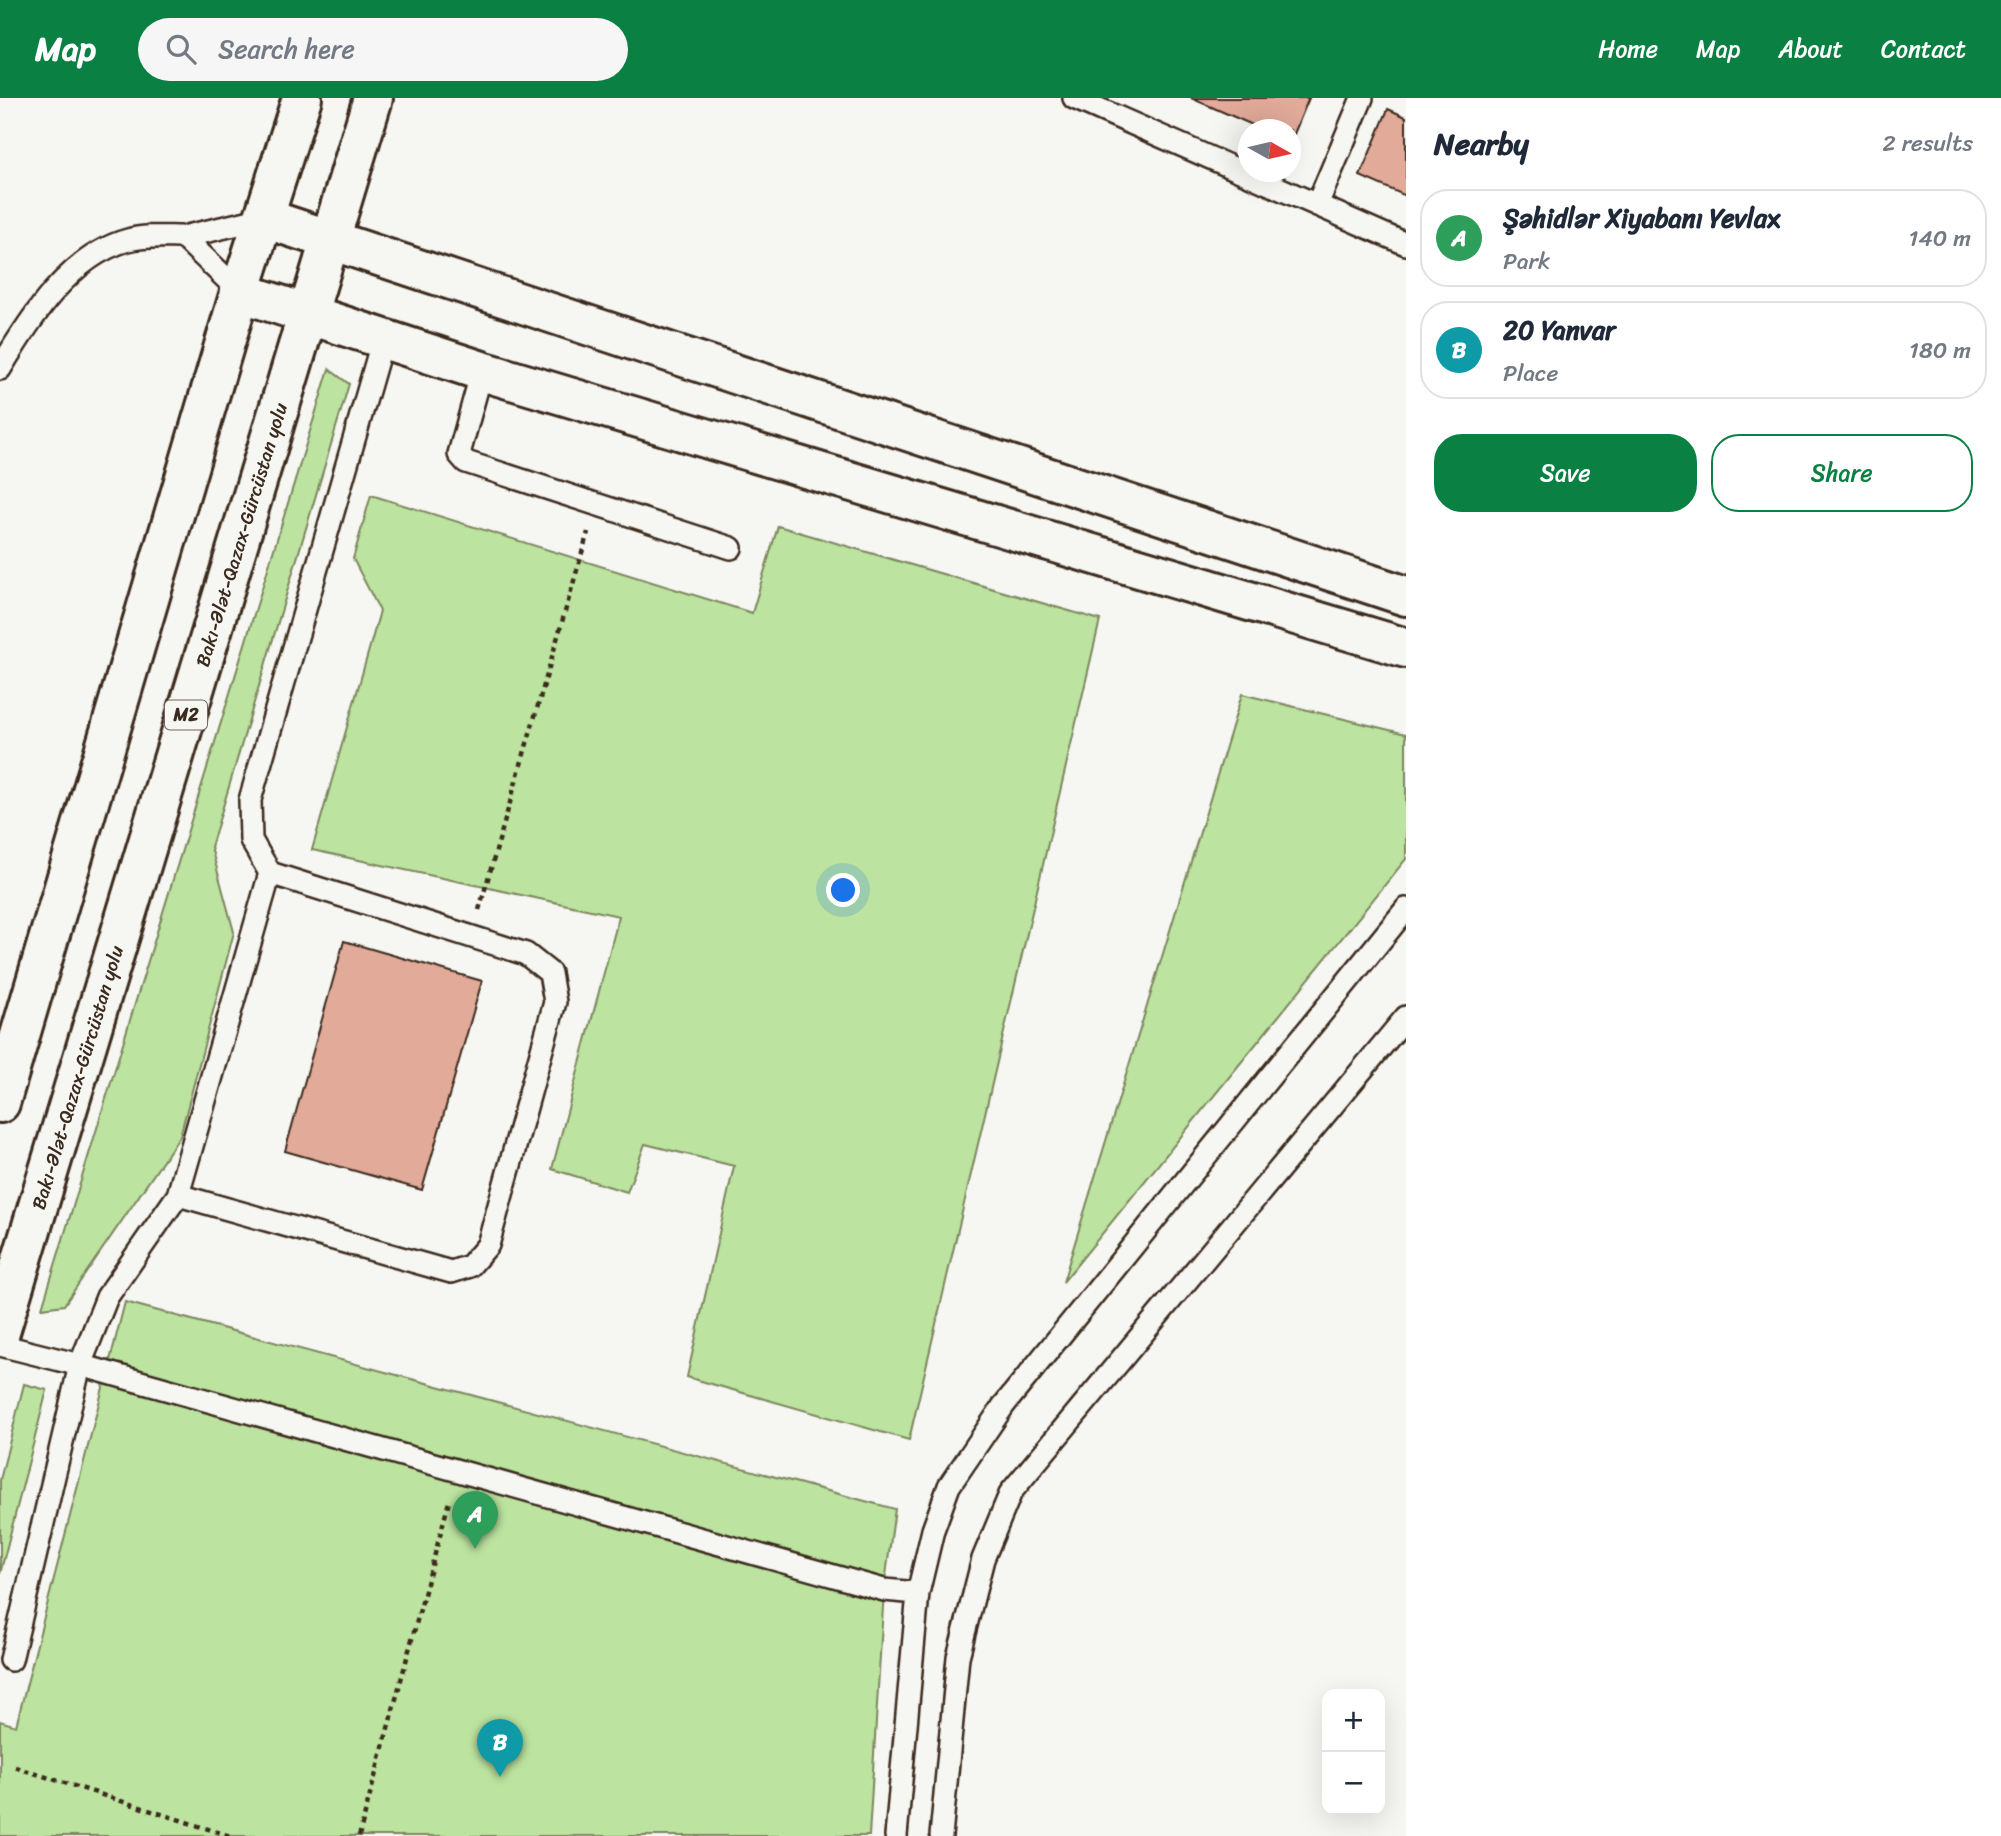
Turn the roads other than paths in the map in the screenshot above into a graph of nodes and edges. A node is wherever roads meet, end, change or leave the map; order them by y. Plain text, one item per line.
1 (302, 98) edge
2 (373, 98) edge
3 (1074, 98) edge
4 (1362, 98) edge
5 (1317, 205) junction
6 (264, 218) junction
7 (183, 237) junction
8 (328, 240) junction
9 (1406, 244) edge
10 (240, 292) junction
11 (306, 313) junction
12 (383, 338) junction
13 (0, 369) edge
14 (482, 371) junction
15 (731, 548) dead end
16 (1406, 596) edge
17 (1406, 648) edge
18 (270, 873) junction
19 (1406, 909) edge
20 (1406, 1017) edge
21 (0, 1103) edge
22 (178, 1195) junction
23 (0, 1332) edge
24 (0, 1345) edge
25 (79, 1365) junction
26 (918, 1593) junction
27 (11, 1660) dead end
28 (896, 1836) edge
29 (941, 1836) edge

1 - 6 main road
2 - 8 main road, Bakı-Ələt-Qazax-Gürcüstan yolu / M2
3 - 5 lane
4 - 5 lane
5 - 9 lane
6 - 7 lane
6 - 8 main road
6 - 10 main road
7 - 10 lane
7 - 13 lane
8 - 11 main road, Bakı-Ələt-Qazax-Gürcüstan yolu / M2
8 - 16 main road
10 - 11 main road
10 - 21 main road
11 - 12 main road
11 - 23 main road, Bakı-Ələt-Qazax-Gürcüstan yolu / M2
12 - 14 main road
12 - 18 lane
14 - 15 lane
14 - 17 main road
18 - 22 lane
18 - 22 lane
19 - 26 lane
20 - 29 lane
22 - 25 lane
24 - 25 lane
25 - 26 lane
25 - 27 lane
26 - 28 lane

